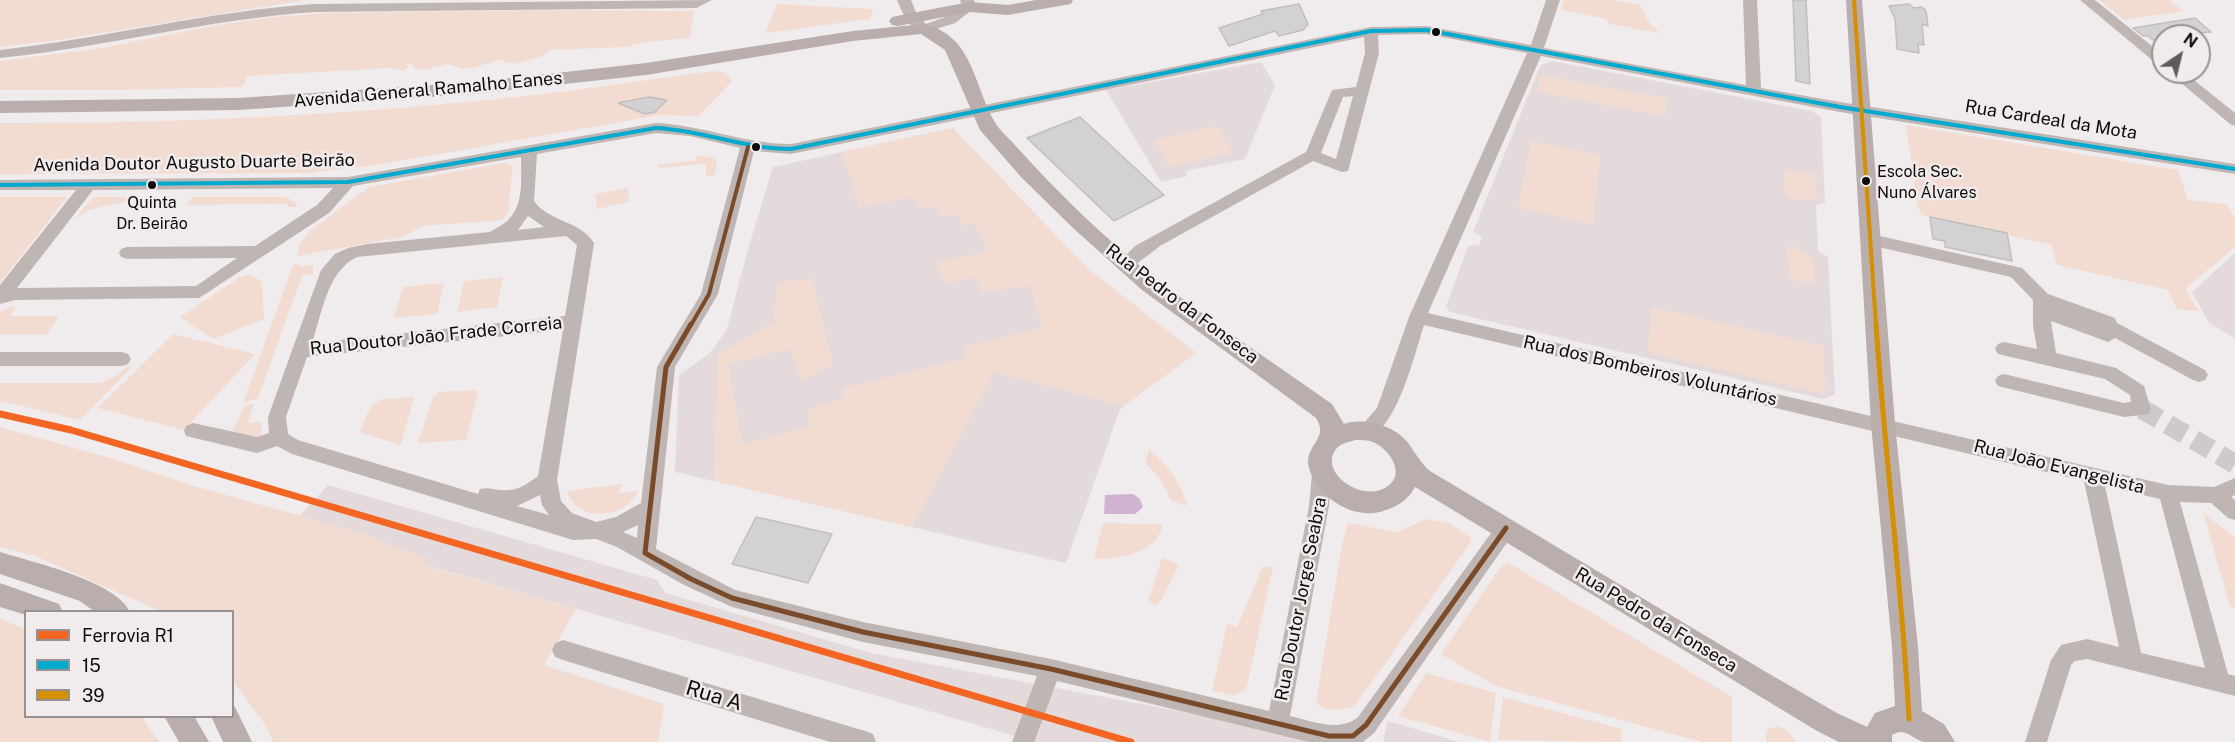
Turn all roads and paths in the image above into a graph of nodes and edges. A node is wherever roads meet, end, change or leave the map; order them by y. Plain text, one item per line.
1 (904, 0) edge
2 (1065, 0) edge
3 (1553, 0) edge
4 (1750, 0) edge
5 (1854, 0) edge
6 (2087, 0) edge
7 (703, 1) edge
8 (971, 4) edge
9 (1008, 10) junction
10 (917, 23) junction
11 (1371, 31) junction
12 (949, 44) junction
13 (1536, 50) junction
14 (2151, 52) edge
15 (0, 54) edge
16 (2190, 84) edge
17 (1754, 90) junction
18 (1362, 91) junction
19 (0, 107) edge
20 (980, 111) junction
21 (1861, 111) junction
22 (2233, 118) edge
23 (748, 147) junction
24 (529, 149) junction
25 (1312, 155) junction
26 (2235, 169) edge
27 (348, 182) junction
28 (89, 184) junction
29 (0, 185) edge
30 (527, 203) junction
31 (565, 231) junction
32 (489, 237) junction
33 (1871, 240) junction
34 (259, 252) junction
35 (127, 253) dead end
36 (1124, 265) junction
37 (0, 298) edge
38 (2043, 305) junction
39 (1418, 317) junction
40 (573, 322) junction
41 (2004, 349) dead end
42 (300, 351) junction
43 (2048, 358) junction
44 (0, 359) edge
45 (122, 359) dead end
46 (2199, 375) dead end
47 (2004, 381) dead end
48 (1883, 424) junction
49 (1366, 431) junction
50 (193, 432) dead end
51 (279, 438) junction
52 (1333, 438) junction
53 (1408, 466) junction
54 (1322, 474) junction
55 (2093, 477) junction
56 (547, 480) junction
57 (2235, 486) edge
58 (430, 489) junction
59 (1446, 493) junction
60 (2168, 493) junction
61 (2215, 495) junction
62 (1394, 496) junction
63 (651, 507) junction
64 (2235, 512) edge
65 (1506, 528) junction
66 (598, 532) junction
67 (645, 553) junction
68 (0, 563) edge
69 (0, 594) edge
70 (44, 610) edge
71 (114, 610) edge
72 (563, 650) dead end
73 (2132, 660) junction
74 (1051, 669) junction
75 (2227, 683) edge
76 (179, 718) edge
77 (226, 718) edge
78 (1909, 719) junction
79 (1277, 724) junction
80 (195, 742) edge
81 (238, 742) edge
82 (865, 742) edge
83 (1023, 742) edge
84 (1869, 742) edge
85 (1878, 742) edge
86 (1941, 742) edge
87 (2036, 742) edge

1 - 10 street
2 - 9 main road
3 - 13 street
4 - 17 street
5 - 21 main road
6 - 14 street
7 - 15 street
8 - 9 main road, Avenida General Ramalho Eanes
8 - 10 main road, Avenida General Ramalho Eanes
9 - 12 main road
10 - 12 main road
10 - 19 main road, Avenida General Ramalho Eanes
11 - 13 street, Rua Cardeal da Mota
11 - 18 street
11 - 20 street, Avenida Doutor Augusto Duarte Beirão
12 - 20 main road, Rua Pedro da Fonseca
13 - 17 street, Rua Cardeal da Mota
13 - 39 street
16 - 22 street
17 - 21 street, Rua Cardeal da Mota
18 - 25 street
18 - 25 street
20 - 23 street, Avenida Doutor Augusto Duarte Beirão
20 - 36 main road, Rua Pedro da Fonseca
21 - 26 street, Rua Cardeal da Mota
21 - 33 main road
23 - 24 street, Avenida Doutor Augusto Duarte Beirão
23 - 63 street
24 - 27 street, Avenida Doutor Augusto Duarte Beirão
24 - 30 street
25 - 36 street
27 - 28 street, Avenida Doutor Augusto Duarte Beirão
27 - 34 street
28 - 29 street, Avenida Doutor Augusto Duarte Beirão
28 - 37 street
30 - 31 street
30 - 32 street
31 - 32 street
31 - 40 street
32 - 42 street
33 - 38 street
33 - 48 main road
34 - 35 street
34 - 37 street
36 - 52 main road, Rua Pedro da Fonseca
38 - 43 street
38 - 46 street
39 - 48 street, Rua dos Bombeiros Voluntários
39 - 49 street
40 - 42 street, Rua Doutor João Frade Correia
40 - 56 street
41 - 43 street
42 - 51 street
43 - 47 street
44 - 45 street
48 - 55 street, Rua João Evangelista
48 - 78 main road
49 - 52 main road
49 - 53 main road
50 - 51 street
51 - 58 street
52 - 54 main road
53 - 59 main road, Rua Pedro da Fonseca
53 - 62 main road
54 - 62 main road
54 - 79 street, Rua Doutor Jorge Seabra
55 - 60 street, Rua João Evangelista
55 - 73 street
56 - 58 street
56 - 66 street, Rua Doutor Jorge Seabra
57 - 61 street, Rua João Evangelista
58 - 66 street
59 - 62 main road, Rua Pedro da Fonseca
59 - 65 main road, Rua Pedro da Fonseca
60 - 61 street, Rua João Evangelista
60 - 75 street
61 - 64 street
63 - 66 street
63 - 67 street
65 - 79 street, Rua Doutor Jorge Seabra
65 - 84 main road, Rua Pedro da Fonseca
66 - 67 street, Rua Doutor Jorge Seabra
67 - 74 street, Rua Doutor Jorge Seabra
68 - 71 main road
69 - 70 main road
72 - 82 street, Rua A
73 - 75 street
73 - 87 street
74 - 79 street, Rua Doutor Jorge Seabra
74 - 83 street
76 - 80 main road
77 - 81 main road
78 - 85 main road
78 - 86 main road

